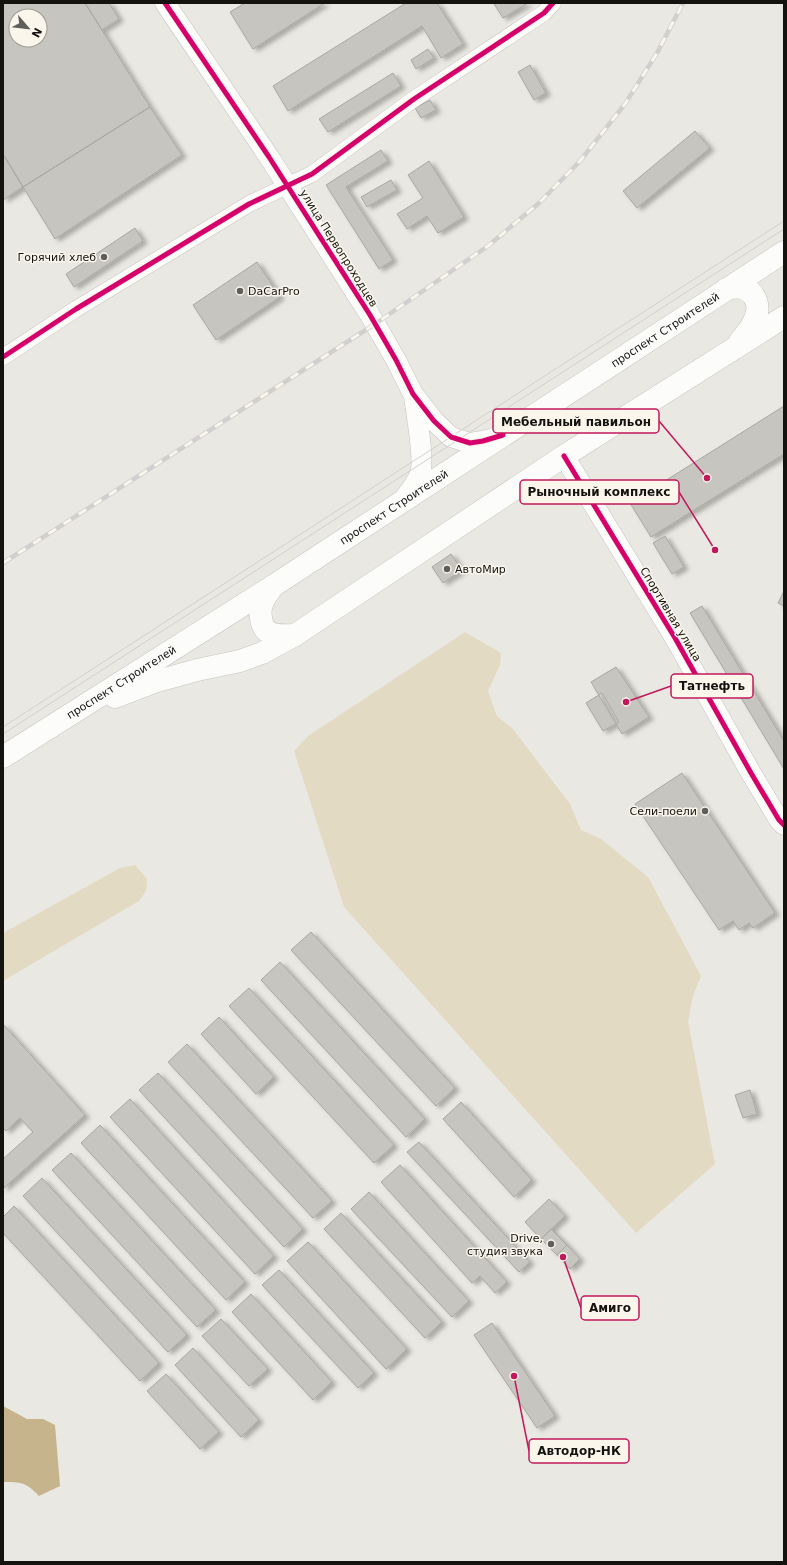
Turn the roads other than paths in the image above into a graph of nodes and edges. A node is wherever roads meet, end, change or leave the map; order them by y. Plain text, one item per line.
1 (165, 3) edge
2 (553, 3) edge
3 (287, 186) junction
4 (784, 252) edge
5 (726, 289) junction
6 (784, 317) edge
7 (736, 347) junction
8 (3, 357) edge
9 (414, 394) junction
10 (503, 435) junction
11 (564, 456) junction
12 (400, 503) junction
13 (273, 586) junction
14 (295, 635) junction
15 (69, 715) junction
16 (3, 757) edge
17 (784, 825) edge

1 - 3 street, улица Первопроходцев
2 - 3 street
3 - 8 street
3 - 9 street, улица Первопроходцев
4 - 5 main road, проспект Строителей
5 - 7 main road
5 - 10 main road, проспект Строителей
6 - 7 main road, проспект Строителей
7 - 11 main road, проспект Строителей
9 - 10 street, улица Первопроходцев
9 - 12 street, улица Первопроходцев
10 - 12 main road, проспект Строителей
11 - 14 main road, проспект Строителей
11 - 17 street, Спортивная улица
12 - 13 main road, проспект Строителей
13 - 14 main road
13 - 15 main road, проспект Строителей
14 - 15 main road, проспект Строителей
15 - 16 main road

